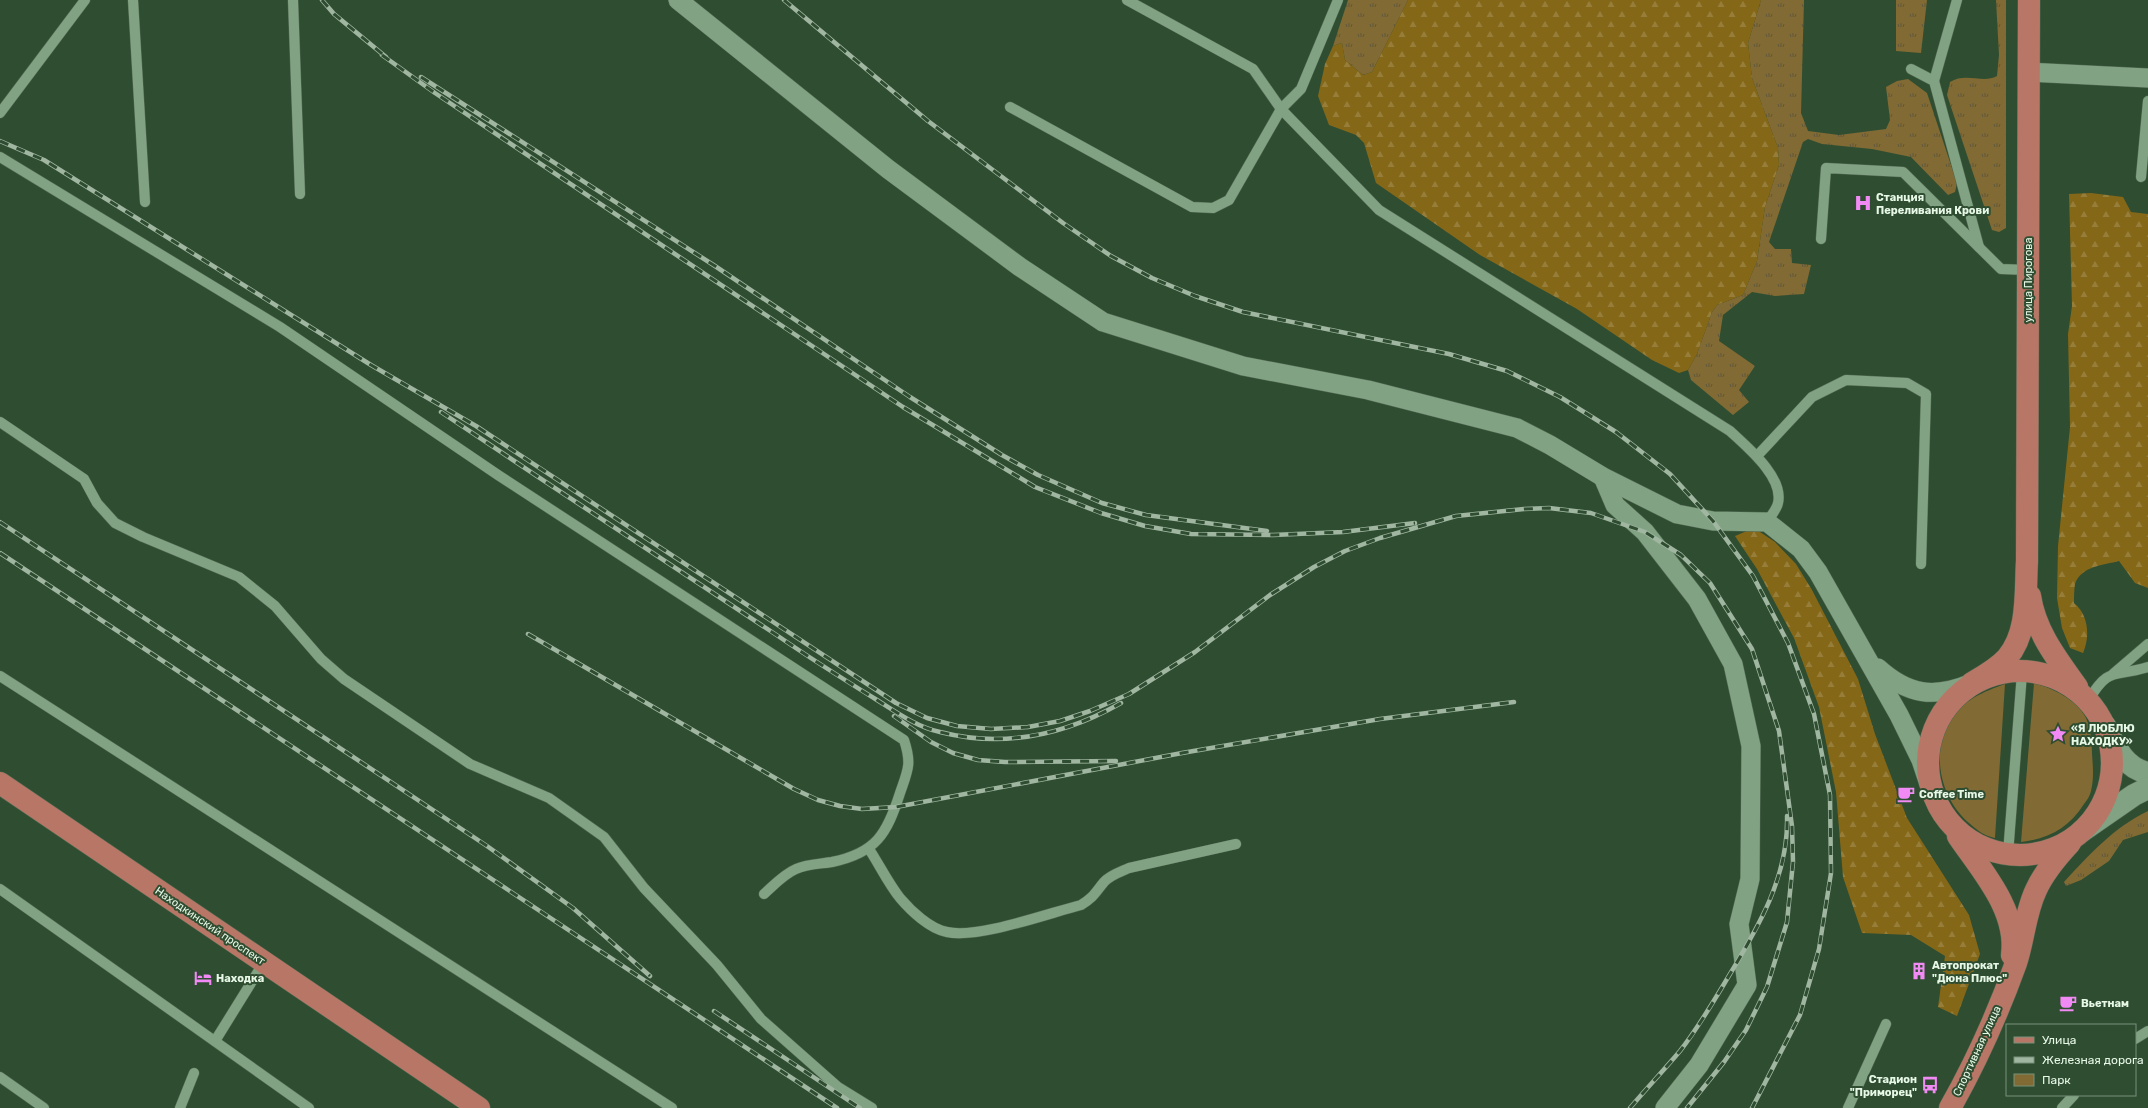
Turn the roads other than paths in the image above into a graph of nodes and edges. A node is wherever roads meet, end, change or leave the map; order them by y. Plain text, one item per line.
1 (85, 0) edge
2 (133, 0) edge
3 (293, 0) edge
4 (678, 0) edge
5 (1127, 0) edge
6 (1338, 0) edge
7 (1957, 0) edge
8 (2029, 0) edge
9 (1911, 69) dead end
10 (2029, 72) junction
11 (2148, 78) edge
12 (1934, 81) junction
13 (2148, 101) edge
14 (1010, 107) dead end
15 (1281, 109) junction
16 (0, 113) edge
17 (0, 157) edge
18 (2141, 177) dead end
19 (300, 194) dead end
20 (145, 202) dead end
21 (1821, 239) dead end
22 (1978, 247) junction
23 (2028, 270) junction
24 (0, 422) edge
25 (1757, 456) junction
26 (1603, 477) junction
27 (1767, 522) junction
28 (2027, 561) junction
29 (1921, 564) dead end
30 (2148, 644) edge
31 (1862, 648) junction
32 (2146, 669) edge
33 (2022, 673) junction
34 (2112, 674) junction
35 (0, 676) edge
36 (1972, 683) junction
37 (2088, 701) junction
38 (2104, 726) junction
39 (2148, 773) edge
40 (0, 783) edge
41 (1930, 784) junction
42 (2148, 788) edge
43 (1942, 814) junction
44 (2082, 831) junction
45 (1236, 844) dead end
46 (869, 848) junction
47 (2008, 854) junction
48 (0, 889) edge
49 (764, 894) dead end
50 (264, 962) junction
51 (2004, 993) junction
52 (1886, 1024) dead end
53 (2148, 1031) edge
54 (2136, 1038) edge
55 (215, 1041) junction
56 (194, 1073) dead end
57 (0, 1077) edge
58 (2073, 1096) edge
59 (44, 1108) edge
60 (180, 1108) edge
61 (309, 1108) edge
62 (479, 1108) edge
63 (672, 1108) edge
64 (872, 1108) edge
65 (1665, 1108) edge
66 (1848, 1108) edge
67 (1950, 1108) edge
68 (2062, 1108) edge

1 - 16 lane
2 - 20 lane
3 - 19 lane
4 - 26 street
5 - 15 lane
6 - 15 lane
7 - 12 lane
8 - 10 main road, улица Пирогова
9 - 12 lane
10 - 11 street
10 - 23 main road, улица Пирогова
12 - 22 lane
13 - 18 lane
14 - 15 lane
15 - 25 lane
17 - 46 lane
21 - 22 lane
22 - 23 lane
23 - 28 main road, улица Пирогова
24 - 64 lane
25 - 27 lane
25 - 29 lane
26 - 27 street
26 - 65 street
27 - 31 street
28 - 36 main road
28 - 37 main road
30 - 34 lane
31 - 36 street
31 - 41 street
32 - 34 lane
33 - 36 main road
33 - 37 main road
33 - 47 lane
34 - 37 lane
35 - 63 lane
36 - 41 main road
37 - 38 main road
38 - 39 main road
38 - 44 main road
40 - 50 main road, Находкинский проспект
41 - 43 main road
42 - 44 main road, Спортивная улица
43 - 47 main road
43 - 51 main road, Спортивная улица
44 - 47 main road
44 - 51 main road, Спортивная улица
45 - 46 lane
46 - 49 lane
48 - 55 lane
50 - 55 lane
50 - 62 main road, Находкинский проспект
51 - 67 main road, Спортивная улица
52 - 66 lane
53 - 54 lane
55 - 61 lane
56 - 60 lane
57 - 59 lane
58 - 68 lane

